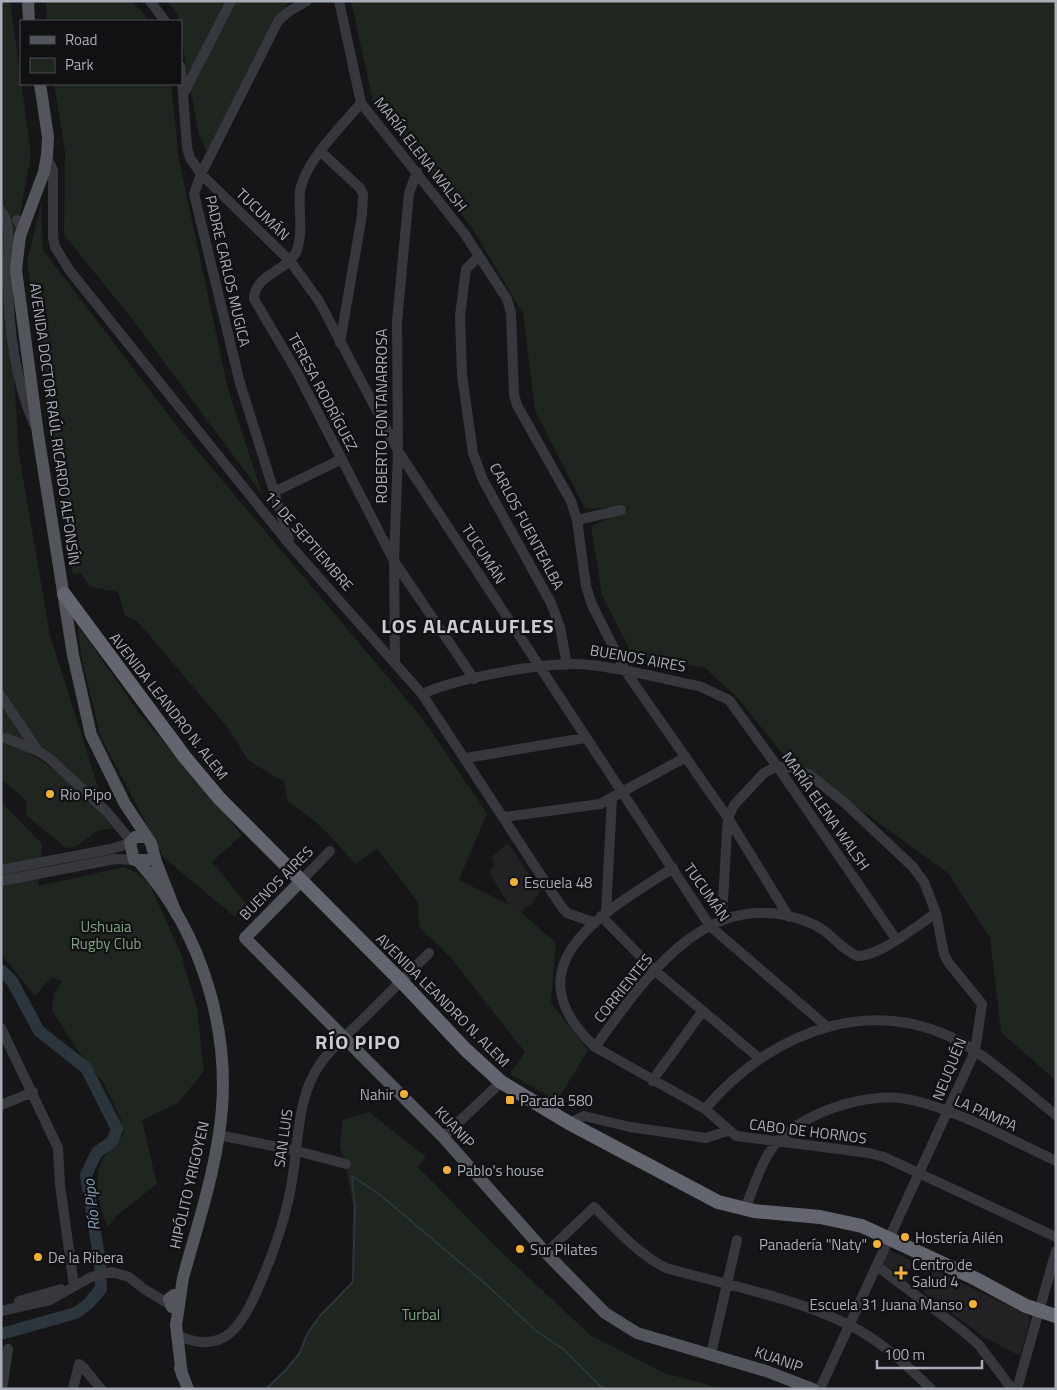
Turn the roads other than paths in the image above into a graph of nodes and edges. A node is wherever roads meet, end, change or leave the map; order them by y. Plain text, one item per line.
1 (28, 1) edge
2 (150, 1) edge
3 (231, 1) edge
4 (307, 1) edge
5 (339, 1) edge
6 (29, 20) edge
7 (164, 20) edge
8 (182, 80) edge
9 (40, 85) edge
10 (183, 94) junction
11 (361, 103) junction
12 (321, 152) junction
13 (47, 157) junction
14 (417, 172) junction
15 (201, 174) junction
16 (1, 210) edge
17 (479, 256) junction
18 (290, 261) junction
19 (340, 343) junction
20 (38, 434) junction
21 (398, 451) junction
22 (342, 459) junction
23 (274, 492) junction
24 (621, 510) dead end
25 (577, 520) junction
26 (290, 545) junction
27 (394, 561) junction
28 (64, 594) junction
29 (395, 661) junction
30 (567, 665) junction
31 (540, 667) junction
32 (626, 672) junction
33 (474, 679) junction
34 (422, 694) junction
35 (1, 696) edge
36 (729, 700) joint
37 (6, 738) dead end
38 (585, 738) junction
39 (38, 751) junction
40 (686, 757) junction
41 (466, 758) junction
42 (777, 766) junction
43 (623, 793) junction
44 (612, 799) junction
45 (125, 804) junction
46 (504, 817) junction
47 (728, 818) junction
48 (146, 837) junction
49 (131, 841) junction
50 (330, 851) dead end
51 (153, 854) junction
52 (137, 861) junction
53 (673, 868) junction
54 (1, 870) edge
55 (1, 881) edge
56 (301, 881) junction
57 (176, 913) junction
58 (936, 913) junction
59 (600, 916) junction
60 (789, 917) junction
61 (722, 919) junction
62 (710, 926) junction
63 (245, 938) joint
64 (896, 939) junction
65 (428, 953) dead end
66 (654, 970) junction
67 (401, 981) junction
68 (702, 1012) junction
69 (826, 1026) junction
70 (1, 1028) edge
71 (343, 1038) junction
72 (595, 1047) junction
73 (975, 1051) junction
74 (759, 1058) junction
75 (652, 1080) junction
76 (501, 1082) junction
77 (33, 1092) junction
78 (1, 1104) edge
79 (705, 1109) junction
80 (948, 1112) junction
81 (1056, 1115) edge
82 (568, 1123) junction
83 (728, 1131) junction
84 (219, 1135) junction
85 (443, 1137) junction
86 (777, 1141) junction
87 (297, 1151) junction
88 (1056, 1161) edge
89 (346, 1164) dead end
90 (919, 1174) junction
91 (745, 1209) junction
92 (1056, 1237) edge
93 (889, 1238) junction
94 (737, 1240) dead end
95 (1056, 1250) edge
96 (546, 1253) junction
97 (877, 1266) junction
98 (726, 1285) junction
99 (74, 1286) junction
100 (173, 1301) junction
101 (1, 1304) edge
102 (1037, 1310) junction
103 (1, 1311) edge
104 (1056, 1316) edge
105 (849, 1325) junction
106 (177, 1334) junction
107 (204, 1342) junction
108 (8, 1349) dead end
109 (176, 1351) junction
110 (711, 1354) junction
111 (2, 1389) edge
112 (73, 1389) edge
113 (101, 1389) edge
114 (188, 1389) edge
115 (813, 1389) edge
116 (820, 1389) edge
117 (931, 1389) edge
118 (1012, 1389) edge
119 (1017, 1389) edge

1 - 6 main road
2 - 7 street
3 - 10 street
4 - 15 street, PADRE CARLOS MUGICA
5 - 11 street, MARÍA ELENA WALSH
8 - 10 street, TUCUMÁN
9 - 13 main road, AVENIDA DOCTOR RAÚL RICARDO ALFONSÍN
10 - 15 street, TUCUMÁN
11 - 12 street
11 - 14 street, MARÍA ELENA WALSH
12 - 18 street
12 - 19 street
13 - 20 main road, AVENIDA DOCTOR RAÚL RICARDO ALFONSÍN
13 - 26 street, 11 DE SEPTIEMBRE
14 - 17 street, MARÍA ELENA WALSH
14 - 21 street, ROBERTO FONTANARROSA
15 - 18 street, TUCUMÁN
15 - 23 street, PADRE CARLOS MUGICA
16 - 20 street
17 - 25 street, MARÍA ELENA WALSH
17 - 30 street, CARLOS FUENTEALBA
18 - 19 street, TUCUMÁN
18 - 22 street, TERESA RODRÍGUEZ
19 - 21 street, TUCUMÁN
20 - 28 main road, AVENIDA DOCTOR RAÚL RICARDO ALFONSÍN
21 - 27 street, ROBERTO FONTANARROSA
21 - 31 street, TUCUMÁN
22 - 23 street
22 - 27 street, TERESA RODRÍGUEZ
23 - 26 street, PADRE CARLOS MUGICA
24 - 25 street
25 - 32 street
26 - 29 street, 11 DE SEPTIEMBRE
27 - 29 street, ROBERTO FONTANARROSA
27 - 33 street, TERESA RODRÍGUEZ
28 - 45 main road
28 - 56 highway, AVENIDA LEANDRO N. ALEM
29 - 34 street, 11 DE SEPTIEMBRE
30 - 31 street, BUENOS AIRES
30 - 32 street, BUENOS AIRES
31 - 33 street, BUENOS AIRES
31 - 38 street, TUCUMÁN
32 - 36 street, BUENOS AIRES
32 - 40 street
33 - 34 street, BUENOS AIRES
34 - 41 street, 11 DE SEPTIEMBRE
35 - 39 street
36 - 42 street, MARÍA ELENA WALSH
37 - 39 street
38 - 41 street
38 - 43 street, TUCUMÁN
39 - 49 street
40 - 43 street
40 - 47 street
41 - 46 street, 11 DE SEPTIEMBRE
42 - 47 street
42 - 58 street, NEUQUÉN
42 - 64 street, MARÍA ELENA WALSH
43 - 44 street
43 - 53 street, TUCUMÁN
44 - 46 street
44 - 59 street
45 - 48 main road
45 - 49 main road
46 - 59 street, 11 DE SEPTIEMBRE
47 - 60 street
47 - 61 street
48 - 49 main road
48 - 51 main road
49 - 52 main road
49 - 54 street
50 - 56 street, BUENOS AIRES
51 - 52 main road
51 - 57 main road, HIPÓLITO YRIGOYEN
52 - 55 street
52 - 57 main road, HIPÓLITO YRIGOYEN
53 - 59 street, CABO DE HORNOS
53 - 62 street, TUCUMÁN
56 - 63 main road, BUENOS AIRES
56 - 67 highway, AVENIDA LEANDRO N. ALEM
57 - 84 main road, HIPÓLITO YRIGOYEN
58 - 64 street
58 - 73 street, NEUQUÉN
59 - 66 street
59 - 72 street, CABO DE HORNOS
60 - 61 street, CORRIENTES
60 - 64 street, CORRIENTES
61 - 62 street, CORRIENTES
62 - 66 street, CORRIENTES
62 - 69 street, TUCUMÁN
63 - 71 main road, KUANIP
65 - 67 street, SAN LUIS
66 - 68 street
66 - 72 street, CORRIENTES
67 - 71 street, SAN LUIS
67 - 76 highway, AVENIDA LEANDRO N. ALEM
68 - 74 street
68 - 75 street
69 - 73 street
69 - 74 street
70 - 77 street
71 - 85 main road, KUANIP
71 - 87 street, SAN LUIS
72 - 75 street, CABO DE HORNOS
73 - 80 street, NEUQUÉN
73 - 81 street
74 - 79 street
75 - 79 street, CABO DE HORNOS
76 - 82 highway, AVENIDA LEANDRO N. ALEM
76 - 85 street
77 - 78 street
77 - 99 street
79 - 83 street, CABO DE HORNOS
80 - 86 street, LA PAMPA
80 - 88 street, LA PAMPA
80 - 90 street, NEUQUÉN
82 - 83 street
82 - 91 highway, AVENIDA LEANDRO N. ALEM
83 - 86 street, CABO DE HORNOS
84 - 87 street
84 - 100 main road, HIPÓLITO YRIGOYEN
85 - 96 main road, KUANIP
86 - 90 street, CABO DE HORNOS
86 - 91 street, LA PAMPA
87 - 89 street
87 - 107 street, SAN LUIS
90 - 92 street, CABO DE HORNOS
90 - 93 street, NEUQUÉN
91 - 93 highway, AVENIDA LEANDRO N. ALEM
93 - 97 street, NEUQUÉN
93 - 102 highway, AVENIDA LEANDRO N. ALEM
94 - 98 street
95 - 102 street
96 - 98 street
96 - 110 main road, KUANIP
97 - 105 street, NEUQUÉN
97 - 118 street
98 - 105 street
98 - 110 street
99 - 100 street
99 - 101 street
99 - 103 street
100 - 106 main road, HIPÓLITO YRIGOYEN
100 - 109 main road, HIPÓLITO YRIGOYEN
102 - 104 highway, AVENIDA LEANDRO N. ALEM
102 - 119 street
105 - 116 street, NEUQUÉN
105 - 117 street
106 - 107 street
106 - 109 main road, HIPÓLITO YRIGOYEN
107 - 109 street, SAN LUIS
108 - 111 street
109 - 114 main road, HIPÓLITO YRIGOYEN
110 - 115 main road, KUANIP
112 - 113 street

